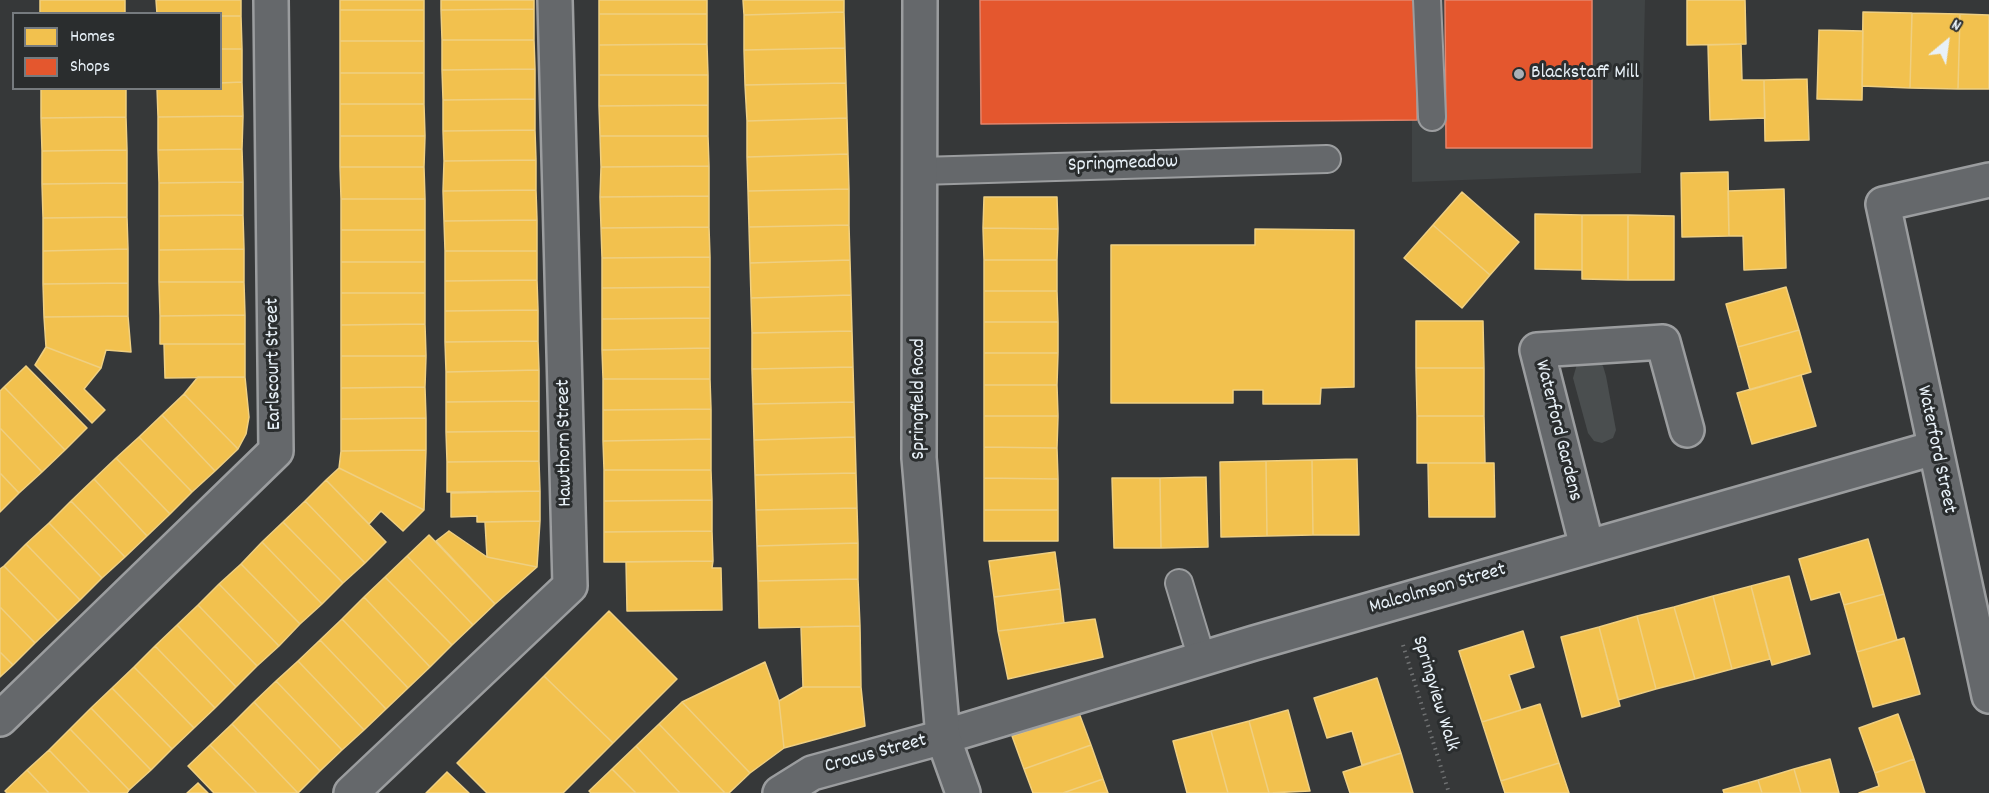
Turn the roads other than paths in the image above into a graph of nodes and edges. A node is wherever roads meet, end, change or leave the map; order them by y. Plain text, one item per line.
1 (271, 0) edge
2 (555, 0) edge
3 (920, 0) edge
4 (1427, 0) edge
5 (1432, 117) dead end
6 (1327, 159) dead end
7 (920, 171) junction
8 (1989, 180) edge
9 (1687, 430) dead end
10 (1934, 448) junction
11 (1587, 548) junction
12 (1179, 584) dead end
13 (1202, 659) junction
14 (1989, 696) edge
15 (0, 719) edge
16 (943, 737) junction
17 (351, 793) edge
18 (780, 793) edge
19 (963, 793) edge

1 - 15 street, Earlscourt Street
2 - 17 street, Hawthorn Street
3 - 7 street, Springfield Road
4 - 5 lane
6 - 7 lane, Springmeadow
7 - 16 street, Springfield Road
8 - 10 street, Waterford Street
9 - 11 street, Waterford Gardens
10 - 11 street, Malcolmson Street
10 - 14 street, Waterford Street
11 - 13 street, Malcolmson Street
12 - 13 lane
13 - 16 street, Malcolmson Street
16 - 18 street, Crocus Street
16 - 19 street, Springfield Road

